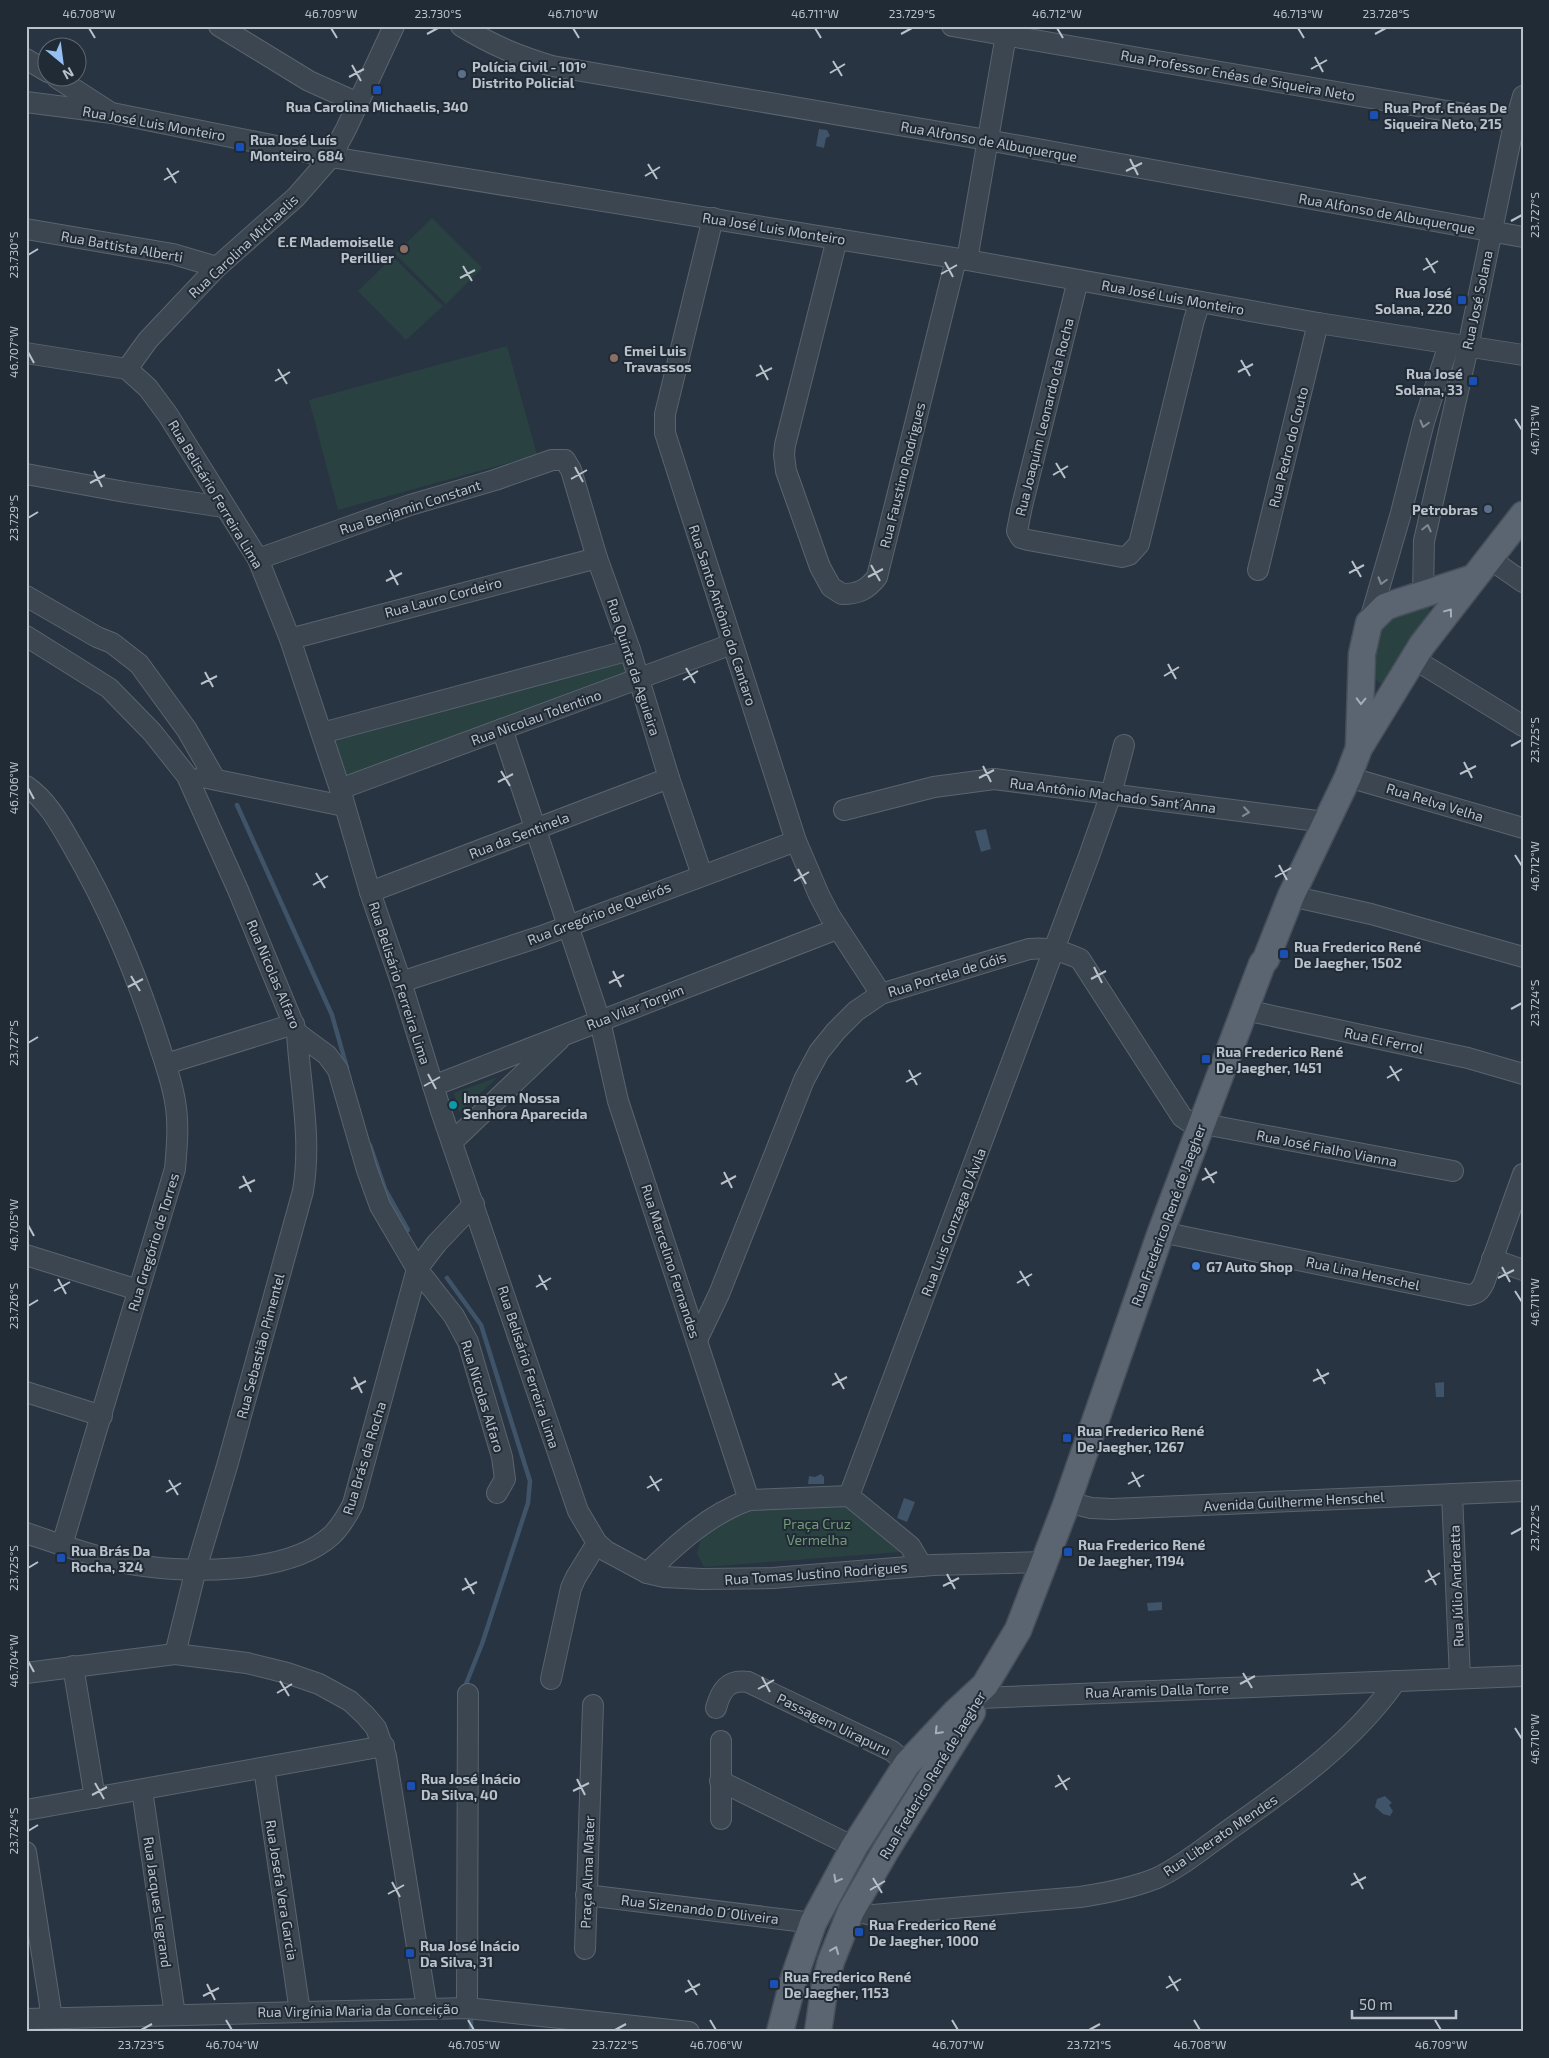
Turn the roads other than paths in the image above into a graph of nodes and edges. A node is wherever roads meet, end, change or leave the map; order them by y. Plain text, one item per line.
1 (219, 26) edge
2 (394, 26) edge
3 (462, 26) edge
4 (956, 26) edge
5 (1006, 35) junction
6 (26, 59) edge
7 (38, 66) edge
8 (73, 88) edge
9 (1523, 96) edge
10 (26, 102) edge
11 (358, 103) junction
12 (112, 113) junction
13 (1519, 124) edge
14 (987, 140) junction
15 (331, 157) junction
16 (713, 218) junction
17 (26, 229) edge
18 (1492, 232) junction
19 (1523, 237) edge
20 (837, 238) junction
21 (961, 259) junction
22 (217, 267) junction
23 (1078, 280) junction
24 (1200, 302) junction
25 (1318, 323) junction
26 (1458, 345) junction
27 (26, 354) edge
28 (1523, 355) edge
29 (127, 369) junction
30 (565, 460) joint
31 (26, 474) edge
32 (223, 507) junction
33 (1523, 516) edge
34 (597, 558) junction
35 (258, 560) junction
36 (1481, 569) junction
37 (1258, 570) dead end
38 (1523, 582) edge
39 (1423, 594) junction
40 (26, 596) edge
41 (1369, 623) junction
42 (26, 636) edge
43 (290, 639) junction
44 (732, 644) junction
45 (630, 650) junction
46 (1362, 654) junction
47 (1413, 661) junction
48 (639, 679) junction
49 (1523, 726) edge
50 (502, 729) junction
51 (322, 733) junction
52 (1124, 745) dead end
53 (1359, 748) junction
54 (187, 776) junction
55 (1348, 777) junction
56 (669, 778) junction
57 (215, 779) junction
58 (26, 786) edge
59 (1111, 794) junction
60 (342, 798) junction
61 (844, 810) dead end
62 (1325, 822) junction
63 (1523, 828) edge
64 (536, 829) junction
65 (796, 841) junction
66 (702, 875) junction
67 (370, 892) junction
68 (1292, 896) junction
69 (569, 926) junction
70 (837, 929) junction
71 (1055, 949) junction
72 (1523, 957) edge
73 (401, 982) junction
74 (881, 994) junction
75 (1245, 1010) junction
76 (600, 1021) junction
77 (295, 1028) junction
78 (566, 1034) junction
79 (166, 1064) junction
80 (1523, 1074) edge
81 (434, 1086) junction
82 (1201, 1124) junction
83 (452, 1142) junction
84 (1454, 1171) dead end
85 (1523, 1174) edge
86 (474, 1204) junction
87 (1161, 1232) junction
88 (26, 1255) edge
89 (1492, 1259) junction
90 (418, 1269) junction
91 (1523, 1270) edge
92 (138, 1290) junction
93 (697, 1340) junction
94 (26, 1392) edge
95 (102, 1416) junction
96 (1523, 1491) edge
97 (497, 1493) dead end
98 (1452, 1494) junction
99 (849, 1496) junction
100 (749, 1500) junction
101 (1067, 1502) junction
102 (26, 1534) edge
103 (597, 1543) junction
104 (62, 1546) junction
105 (1045, 1562) junction
106 (922, 1566) junction
107 (196, 1570) junction
108 (647, 1573) junction
109 (175, 1654) junction
110 (73, 1666) junction
111 (26, 1673) edge
112 (1523, 1676) edge
113 (1460, 1678) junction
114 (551, 1679) dead end
115 (1396, 1681) junction
116 (979, 1693) junction
117 (468, 1694) dead end
118 (593, 1705) dead end
119 (716, 1708) dead end
120 (721, 1741) dead end
121 (384, 1746) junction
122 (907, 1764) junction
123 (264, 1768) junction
124 (720, 1780) junction
125 (142, 1790) junction
126 (923, 1790) junction
127 (95, 1798) junction
128 (26, 1810) edge
129 (721, 1819) dead end
130 (854, 1847) junction
131 (26, 1852) edge
132 (586, 1895) junction
133 (851, 1911) junction
134 (813, 1924) junction
135 (585, 1949) dead end
136 (428, 2008) junction
137 (467, 2008) junction
138 (300, 2012) junction
139 (175, 2015) junction
140 (52, 2018) junction
141 (26, 2019) edge
142 (689, 2032) edge
143 (780, 2032) edge
144 (818, 2032) edge

1 - 11 street
2 - 11 street, Rua Carolina Michaelis
3 - 14 street, Rua Alfonso de Albuquerque
4 - 5 street, Rua Professor Enéas de Siqueira Neto
5 - 13 street, Rua Professor Enéas de Siqueira Neto
5 - 14 street, Rua Faustino Rodrigues
6 - 7 street
8 - 12 street
9 - 13 street, Rua José Solana
10 - 12 street, Rua José Luis Monteiro
11 - 15 street, Rua Carolina Michaelis
12 - 15 street, Rua José Luis Monteiro
13 - 18 street, Rua José Solana
14 - 18 street, Rua Alfonso de Albuquerque
14 - 21 street, Rua Faustino Rodrigues
15 - 16 street, Rua José Luis Monteiro
15 - 22 street, Rua Carolina Michaelis
16 - 20 street, Rua José Luis Monteiro
16 - 44 street, Rua Santo Antônio do Cantaro
17 - 22 street, Rua Battista Alberti
18 - 19 street, Rua Alfonso de Albuquerque
18 - 26 street, Rua José Solana
20 - 21 street, Rua José Luis Monteiro
20 - 21 street, Rua Faustino Rodrigues
21 - 23 street, Rua José Luis Monteiro
22 - 29 street, Rua Carolina Michaelis
23 - 24 street, Rua José Luis Monteiro
23 - 24 street, Rua Joaquim Leonardo da Rocha
24 - 25 street, Rua José Luis Monteiro
25 - 26 street, Rua José Luis Monteiro
25 - 37 street, Rua Pedro do Couto
26 - 28 street, Rua José Luis Monteiro
39 -> 26 street, Rua José Solana
26 -> 41 street
27 - 29 street
29 - 32 street, Rua Belisário Ferreira Lima
30 - 34 street, Rua Quinta da Aguieira
30 - 35 street, Rua Benjamin Constant
31 - 32 street
32 - 35 street, Rua Belisário Ferreira Lima
33 - 36 main road, Rua Frederico René de Jaegher
34 - 43 street, Rua Lauro Cordeiro
34 - 45 street, Rua Quinta da Aguieira
35 - 43 street, Rua Belisário Ferreira Lima
36 - 38 street
36 - 39 main road
47 -> 36 main road, Rua Frederico René de Jaegher
39 - 41 main road
39 - 47 main road
40 - 57 street
41 - 46 main road, Rua Frederico René de Jaegher
42 - 54 street, Rua Nicolas Alfaro
43 - 51 street, Rua Belisário Ferreira Lima
44 - 48 street, Rua Nicolau Tolentino
44 - 65 street, Rua Santo Antônio do Cantaro
45 - 48 street, Rua Quinta da Aguieira
45 - 51 street
46 - 47 main road
46 -> 53 main road, Rua Frederico René de Jaegher
47 - 49 street
47 - 53 main road, Rua Frederico René de Jaegher
48 - 50 street, Rua Nicolau Tolentino
48 - 56 street, Rua Quinta da Aguieira
50 - 60 street, Rua Nicolau Tolentino
50 - 64 street, Rua Marcelino Fernandes
51 - 60 street, Rua Belisário Ferreira Lima
52 - 59 street, Rua Luis Gonzaga D'Ávila
53 - 55 main road, Rua Frederico René de Jaegher
54 - 57 street
54 - 77 street, Rua Nicolas Alfaro
55 - 62 main road, Rua Frederico René de Jaegher
55 - 63 street, Rua Relva Velha
56 - 64 street, Rua da Sentinela
56 - 66 street, Rua Quinta da Aguieira
57 - 60 street
58 - 79 street, Rua Gregório de Torres
59 - 61 street, Rua Antônio Machado Sant´Anna
59 -> 62 street, Rua Antônio Machado Sant´Anna
59 - 71 street, Rua Luis Gonzaga D'Ávila
60 - 67 street, Rua Belisário Ferreira Lima
62 - 68 main road, Rua Frederico René de Jaegher
64 - 67 street, Rua da Sentinela
64 - 69 street, Rua Marcelino Fernandes
65 - 66 street, Rua Gregório de Queirós
65 - 70 street, Rua Santo Antônio do Cantaro
66 - 69 street, Rua Gregório de Queirós
67 - 73 street, Rua Belisário Ferreira Lima
68 - 72 street
68 - 75 main road, Rua Frederico René de Jaegher
69 - 73 street, Rua Gregório de Queirós
69 - 76 street, Rua Marcelino Fernandes
70 - 74 street, Rua Santo Antônio do Cantaro
70 - 76 street, Rua Vilar Torpim
71 - 74 street, Rua Portela de Góis
71 - 82 street, Rua Portela de Góis
71 - 99 street, Rua Luis Gonzaga D'Ávila
73 - 81 street, Rua Belisário Ferreira Lima
74 - 93 street, Rua Portela de Góis
75 - 80 street, Rua El Ferrol
75 - 82 main road, Rua Frederico René de Jaegher
76 - 78 street, Rua Vilar Torpim
76 - 93 street, Rua Marcelino Fernandes
77 - 79 street
77 - 90 street, Rua Nicolas Alfaro
77 - 107 street, Rua Sebastião Pimentel
78 - 81 street, Rua Vilar Torpim
78 - 83 street
79 - 92 street, Rua Gregório de Torres
81 - 83 street, Rua Belisário Ferreira Lima
82 - 84 street, Rua José Fialho Vianna
82 - 87 main road, Rua Frederico René de Jaegher
83 - 86 street, Rua Belisário Ferreira Lima
85 - 89 street
86 - 90 street, Rua Brás da Rocha
86 - 103 street, Rua Belisário Ferreira Lima
87 - 89 street, Rua Lina Henschel
87 - 101 main road, Rua Frederico René de Jaegher
88 - 92 street
89 - 91 street
90 - 97 street, Rua Nicolas Alfaro
90 - 107 street, Rua Brás da Rocha
92 - 95 street, Rua Gregório de Torres
93 - 100 street, Rua Marcelino Fernandes
94 - 95 street
95 - 104 street, Rua Gregório de Torres
96 - 98 street, Avenida Guilherme Henschel
98 - 101 street, Avenida Guilherme Henschel
98 - 113 street, Rua Júlio Andreatta
99 - 100 street
99 - 106 street
100 - 108 street
101 - 105 main road, Rua Frederico René de Jaegher
102 - 104 street, Rua Brás da Rocha
103 - 108 street, Rua Tomas Justino Rodrigues
103 - 114 street
104 - 107 street, Rua Brás da Rocha
105 - 106 street, Rua Tomas Justino Rodrigues
105 - 116 main road, Rua Frederico René de Jaegher
106 - 108 street, Rua Tomas Justino Rodrigues
107 - 109 street, Rua Sebastião Pimentel
109 - 110 street
109 - 121 street
110 - 111 street
110 - 127 street
112 - 113 street, Rua Aramis Dalla Torre
113 - 115 street, Rua Aramis Dalla Torre
115 - 116 street, Rua Aramis Dalla Torre
115 - 133 street, Rua Liberato Mendes
116 -> 122 main road, Rua Frederico René de Jaegher
116 - 126 main road, Rua Frederico René de Jaegher
117 - 137 street
118 - 132 street, Praça Alma Mater
119 - 122 street, Passagem Uirapuru
120 - 124 street
121 - 123 street
121 - 136 street
122 - 126 main road
122 - 130 main road, Rua Frederico René de Jaegher
123 - 125 street
123 - 138 street, Rua Josefa Vera Garcia
124 - 129 street
124 - 130 street
125 - 127 street
125 - 139 street, Rua Jacques Legrand
126 - 133 main road, Rua Frederico René de Jaegher
127 - 128 street
130 -> 134 main road, Rua Frederico René de Jaegher
131 - 140 street
132 - 134 street, Rua Sizenando D´Oliveira
132 - 135 street, Praça Alma Mater
144 -> 133 main road, Rua Frederico René de Jaegher
134 - 143 main road, Rua Frederico René de Jaegher
136 - 137 street, Rua Virgínia Maria da Conceição
136 - 138 street, Rua Virgínia Maria da Conceição
137 - 142 street, Rua Virgínia Maria da Conceição
138 - 139 street, Rua Virgínia Maria da Conceição
139 - 140 street, Rua Virgínia Maria da Conceição
140 - 141 street, Rua Virgínia Maria da Conceição

